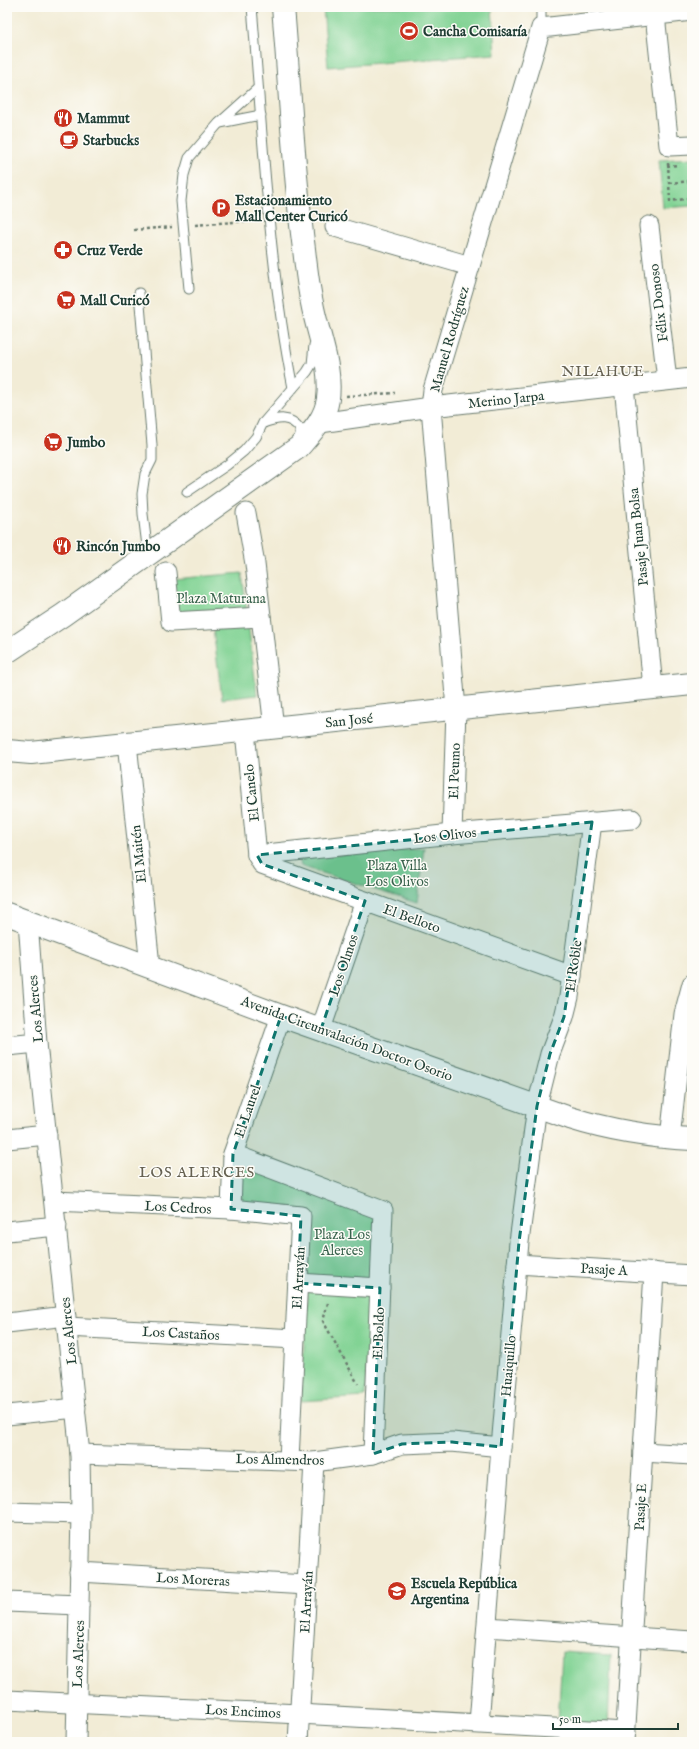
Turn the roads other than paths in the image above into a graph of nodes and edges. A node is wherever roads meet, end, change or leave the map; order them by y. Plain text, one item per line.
1 (252, 7) edge
2 (283, 7) edge
3 (541, 7) edge
4 (692, 11) edge
5 (655, 15) junction
6 (541, 28) junction
7 (258, 88) junction
8 (261, 115) junction
9 (219, 123) junction
10 (692, 145) edge
11 (649, 226) dead end
12 (335, 227) dead end
13 (470, 266) junction
14 (189, 289) dead end
15 (139, 293) dead end
16 (312, 304) junction
17 (692, 378) edge
18 (667, 380) junction
19 (624, 385) junction
20 (293, 388) junction
21 (431, 407) junction
22 (263, 423) junction
23 (320, 423) junction
24 (299, 447) junction
25 (187, 492) dead end
26 (246, 513) dead end
27 (148, 556) junction
28 (166, 572) dead end
29 (261, 617) junction
30 (7, 652) edge
31 (692, 684) edge
32 (653, 688) junction
33 (456, 709) junction
34 (274, 728) junction
35 (245, 731) junction
36 (127, 743) junction
37 (7, 751) edge
38 (632, 819) dead end
39 (592, 822) junction
40 (452, 834) junction
41 (257, 854) junction
42 (365, 902) junction
43 (7, 914) edge
44 (28, 921) junction
45 (147, 965) junction
46 (572, 976) junction
47 (691, 994) edge
48 (281, 1016) junction
49 (321, 1029) junction
50 (37, 1043) junction
51 (7, 1046) edge
52 (537, 1106) junction
53 (47, 1135) junction
54 (670, 1138) junction
55 (7, 1139) edge
56 (692, 1139) edge
57 (233, 1154) junction
58 (54, 1201) junction
59 (231, 1209) junction
60 (301, 1216) joint
61 (57, 1226) junction
62 (7, 1231) edge
63 (516, 1264) junction
64 (654, 1272) junction
65 (692, 1275) edge
66 (298, 1283) junction
67 (380, 1288) junction
68 (67, 1321) junction
69 (7, 1323) edge
70 (295, 1340) junction
71 (76, 1408) junction
72 (7, 1415) edge
73 (500, 1447) junction
74 (643, 1452) junction
75 (80, 1454) junction
76 (373, 1454) junction
77 (692, 1455) edge
78 (289, 1460) junction
79 (314, 1462) junction
80 (7, 1512) edge
81 (81, 1514) junction
82 (80, 1572) junction
83 (307, 1585) junction
84 (7, 1602) edge
85 (79, 1605) junction
86 (487, 1627) junction
87 (632, 1637) junction
88 (692, 1641) edge
89 (7, 1700) edge
90 (76, 1703) junction
91 (300, 1714) junction
92 (480, 1723) junction
93 (626, 1737) edge
94 (76, 1742) edge
95 (298, 1742) edge

1 - 7 lane
2 - 16 main road
3 - 6 lane
4 - 5 street
5 - 6 street
5 - 10 street
6 - 13 street, Manuel Rodríguez
7 - 8 lane
7 - 9 lane
8 - 9 lane
8 - 20 lane
9 - 14 lane
11 - 18 street, Félix Donoso
12 - 13 street
13 - 21 street, Manuel Rodríguez
15 - 27 lane
16 - 20 lane
16 - 23 main road
17 - 18 street, Merino Jarpa
18 - 19 street, Merino Jarpa
19 - 21 street, Merino Jarpa
19 - 32 street, Pasaje Juan Bolsa
20 - 22 lane
21 - 23 street, Merino Jarpa
21 - 33 street, Manuel Rodríguez
22 - 24 lane
22 - 25 lane
23 - 24 main road
24 - 27 main road
26 - 29 street
27 - 30 main road
28 - 29 street
29 - 34 street
31 - 32 main road, San José
32 - 33 main road, San José
33 - 34 main road, San José
33 - 40 street, El Peumo
34 - 35 main road, San José
35 - 36 main road, San José
35 - 41 street, El Canelo
36 - 37 main road, San José
36 - 45 street, El Maitén
38 - 39 street, Los Olivos
39 - 40 street, Los Olivos
39 - 46 street, El Roble
40 - 41 street, Los Olivos
41 - 42 street, El Belloto
42 - 46 street, El Belloto
42 - 49 street, Los Olmos
43 - 44 main road, Avenida Circunvalación Doctor Osorio
44 - 45 main road, Avenida Circunvalación Doctor Osorio
44 - 50 street, Los Alerces
45 - 48 main road, Avenida Circunvalación Doctor Osorio
46 - 52 street, El Roble
47 - 54 street
48 - 49 main road, Avenida Circunvalación Doctor Osorio
48 - 57 street, El Laurel
49 - 52 main road, Avenida Circunvalación Doctor Osorio
50 - 51 street
50 - 53 street, Los Alerces
52 - 54 main road, Avenida Circunvalación Doctor Osorio
52 - 63 street, Huaiquillo
53 - 55 street
53 - 58 street, Los Alerces
54 - 56 main road, Avenida Circunvalación Doctor Osorio
57 - 59 street, El Laurel
57 - 67 street, El Boldo
58 - 59 street, Los Cedros
58 - 61 street, Los Alerces
59 - 60 street, Los Cedros
60 - 66 street, El Arrayán
61 - 62 street
61 - 68 street, Los Alerces
63 - 64 street, Pasaje A
63 - 73 street, Huaiquillo
64 - 65 street, Pasaje A
64 - 74 street, Pasaje E
66 - 67 street
66 - 70 street, El Arrayán
67 - 76 street, El Boldo
68 - 69 street, Los Castaños
68 - 70 street, Los Castaños
68 - 71 street, Los Alerces
70 - 78 street, El Arrayán
71 - 72 street
71 - 75 street, Los Alerces
73 - 76 street, Los Almendros
73 - 86 street, Huaiquillo
74 - 77 street
74 - 87 street, Pasaje E
75 - 78 street, Los Almendros
75 - 81 street, Los Alerces
76 - 79 street, Los Almendros
78 - 79 street, Los Almendros
79 - 83 street, El Arrayán
80 - 81 street
81 - 82 street, Los Alerces
82 - 83 street, Los Moreras
82 - 85 street, Los Alerces
83 - 91 street, El Arrayán
84 - 85 street
85 - 90 street, Los Alerces
86 - 87 street
86 - 92 street, Huaiquillo
87 - 88 street
87 - 93 street, Pasaje E
89 - 90 street, Los Encimos
90 - 91 street, Los Encimos
90 - 94 street, Los Alerces
91 - 92 street, Los Encimos
91 - 95 street, El Arrayán
92 - 93 street, Los Encimos

